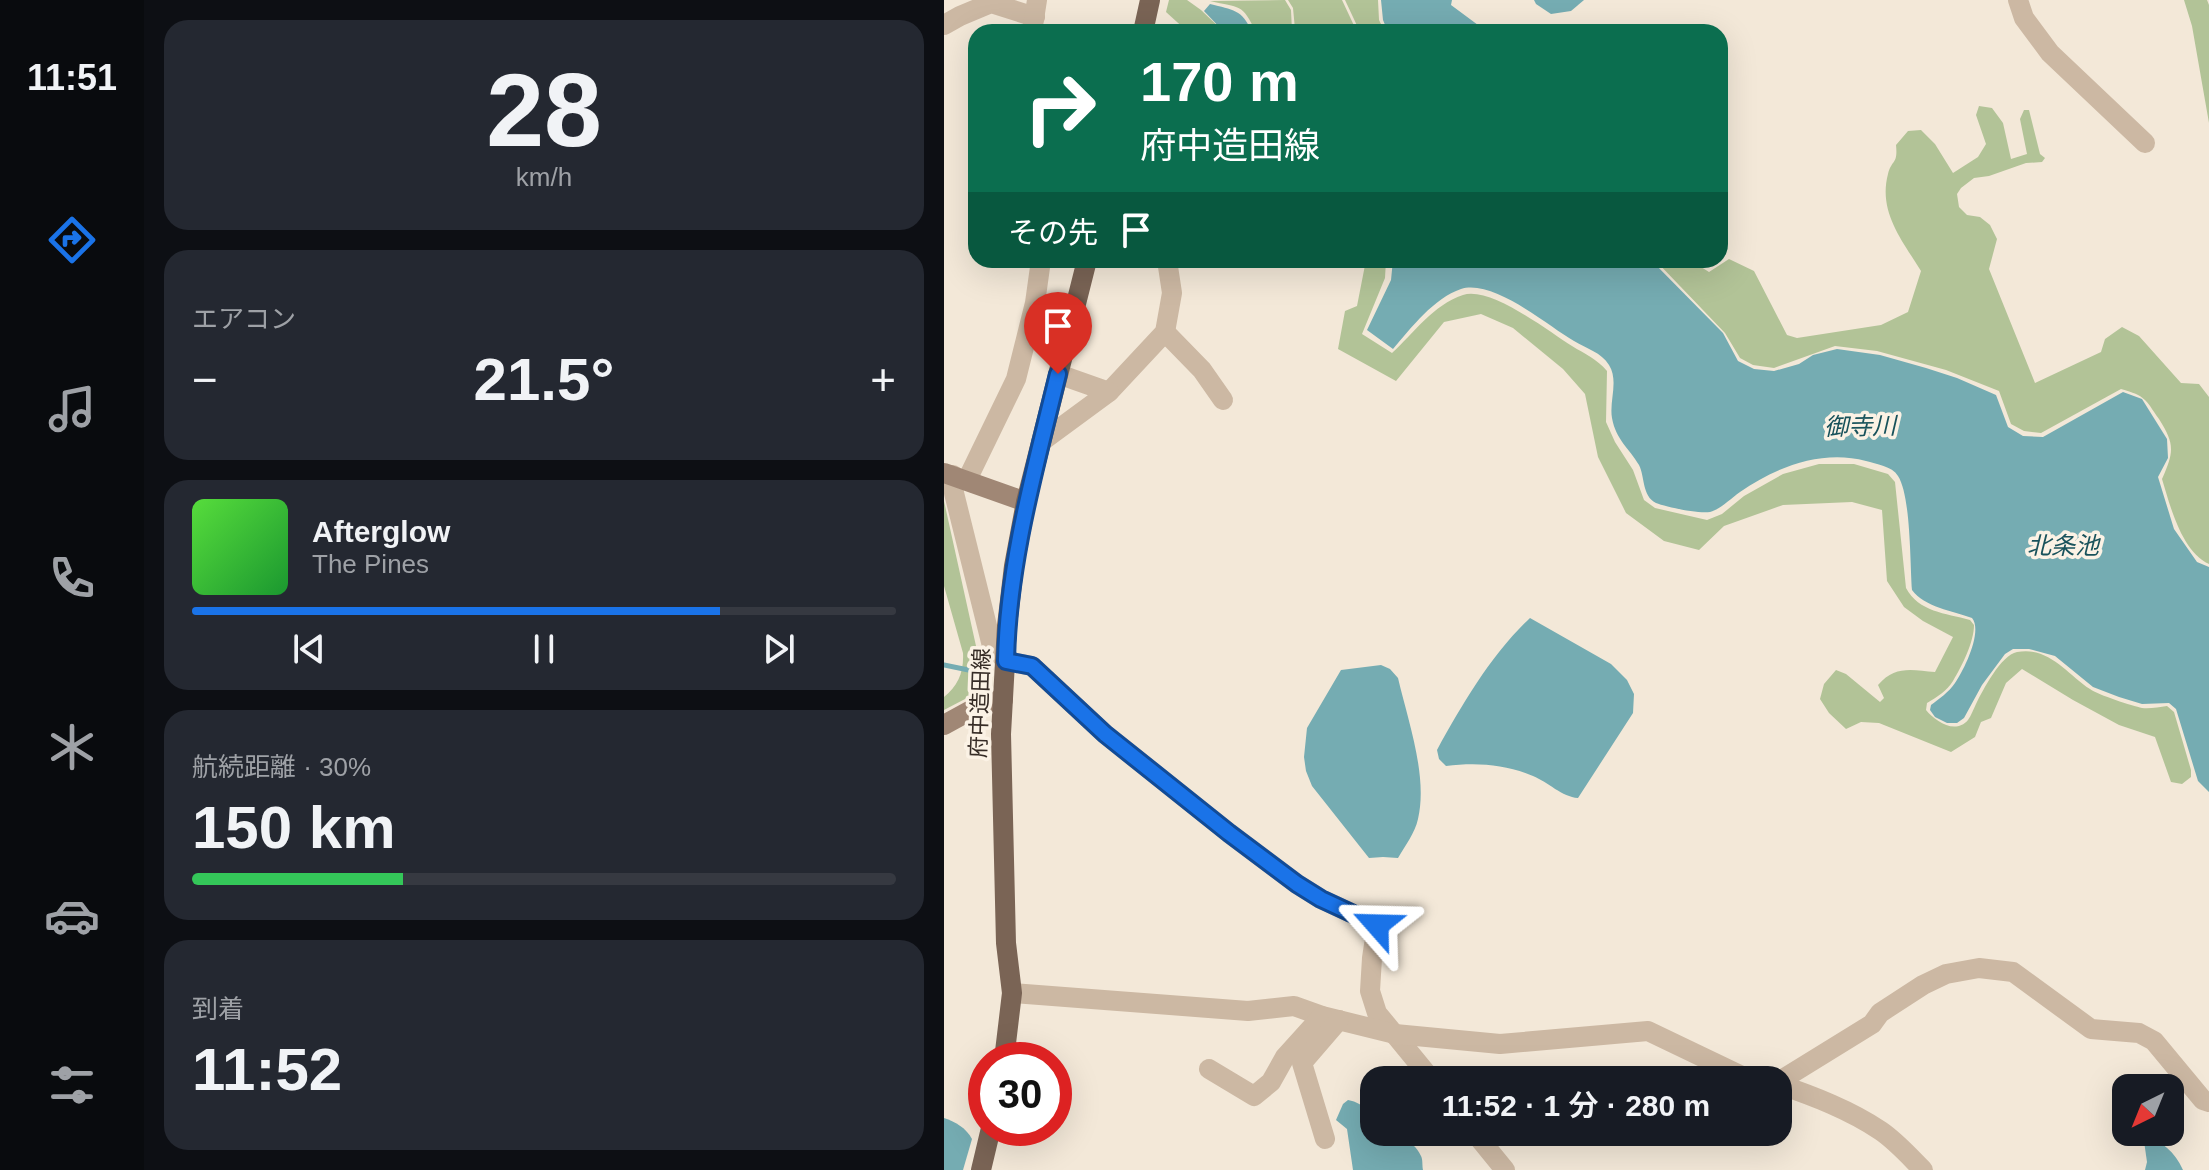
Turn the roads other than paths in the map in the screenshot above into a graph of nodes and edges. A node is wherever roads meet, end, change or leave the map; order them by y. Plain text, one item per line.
1 (1150, 0) edge
2 (2018, 0) edge
3 (1035, 16) edge
4 (1145, 24) edge
5 (944, 25) edge
6 (2145, 143) dead end
7 (1040, 268) edge
8 (1085, 268) edge
9 (1168, 268) edge
10 (1165, 332) junction
11 (1058, 374) junction
12 (1109, 392) junction
13 (1223, 400) dead end
14 (1041, 442) junction
15 (955, 476) edge
16 (1026, 502) junction
17 (1006, 661) junction
18 (1003, 700) junction
19 (944, 725) edge
20 (1012, 993) junction
21 (1331, 1018) junction
22 (1395, 1034) junction
23 (1006, 1042) edge
24 (1421, 1066) edge
25 (1721, 1066) edge
26 (1209, 1069) dead end
27 (1792, 1074) edge
28 (1792, 1088) edge
29 (2209, 1102) edge
30 (1325, 1139) dead end
31 (987, 1146) edge
32 (1485, 1146) edge
33 (981, 1170) edge
34 (1505, 1170) edge
35 (1923, 1170) edge

1 - 4 main road
2 - 6 street
3 - 5 street
7 - 15 street
8 - 11 main road, 府中造田線
9 - 10 street
10 - 12 street
10 - 13 street
11 - 12 street
11 - 14 main road, 府中造田線
12 - 14 street
14 - 16 main road, 府中造田線
15 - 16 street
15 - 17 street
16 - 17 main road, 府中造田線
17 - 18 main road, 府中造田線
17 - 22 street
18 - 19 street
18 - 20 main road, 府中造田線
20 - 21 street
20 - 23 main road, 府中造田線
21 - 22 street
21 - 26 street
21 - 30 street
22 - 24 street
22 - 25 street
27 - 29 street
28 - 35 street
31 - 33 main road
32 - 34 street

